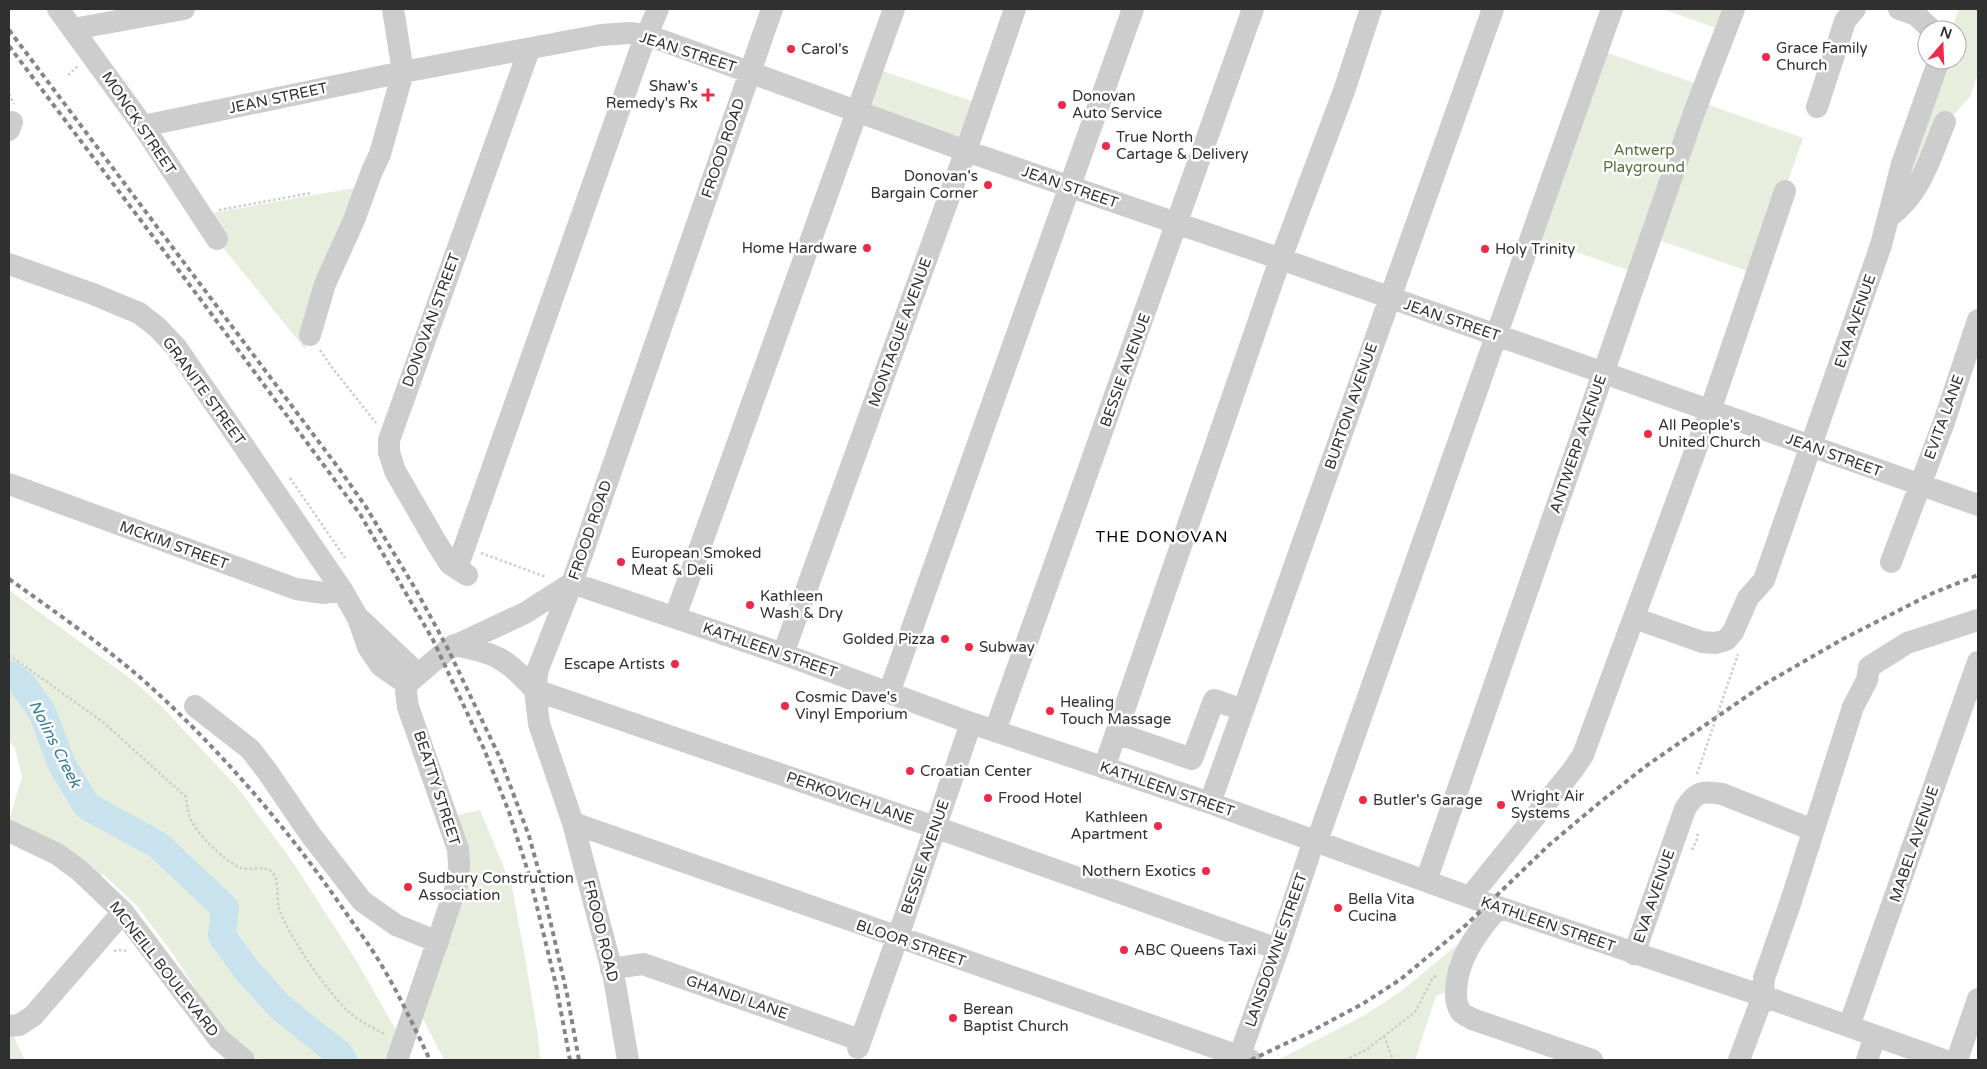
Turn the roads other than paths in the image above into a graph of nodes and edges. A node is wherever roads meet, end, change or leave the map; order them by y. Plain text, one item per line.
1 (58, 9) edge
2 (184, 9) edge
3 (393, 9) edge
4 (658, 9) edge
5 (772, 9) edge
6 (894, 9) edge
7 (1015, 9) edge
8 (1134, 9) edge
9 (1254, 9) edge
10 (1372, 9) edge
11 (1493, 9) edge
12 (1612, 9) edge
13 (1734, 9) edge
14 (1855, 9) edge
15 (1899, 9) edge
16 (1921, 20) edge
17 (73, 29) junction
18 (646, 35) junction
19 (529, 50) junction
20 (1935, 70) edge
21 (403, 72) junction
22 (750, 72) junction
23 (1817, 107) dead end
24 (857, 111) junction
25 (1945, 122) dead end
26 (143, 126) junction
27 (966, 151) junction
28 (1069, 187) junction
29 (1786, 190) dead end
30 (1889, 217) junction
31 (1177, 223) junction
32 (217, 239) dead end
33 (1281, 259) junction
34 (9, 264) edge
35 (1389, 298) junction
36 (1978, 320) edge
37 (310, 335) road end
38 (1495, 335) junction
39 (1603, 374) junction
40 (1710, 411) junction
41 (1811, 447) junction
42 (9, 484) edge
43 (1919, 485) junction
44 (1978, 505) edge
45 (1892, 562) dead end
46 (572, 583) junction
47 (342, 590) junction
48 (675, 617) junction
49 (1634, 618) junction
50 (1978, 620) edge
51 (454, 645) junction
52 (783, 654) junction
53 (1978, 662) edge
54 (413, 679) junction
55 (535, 690) junction
56 (889, 693) junction
57 (196, 706) dead end
58 (1244, 710) junction
59 (971, 723) junction
60 (995, 731) junction
61 (1116, 733) junction
62 (1104, 768) junction
63 (1210, 803) junction
64 (573, 823) junction
65 (935, 827) junction
66 (1813, 830) junction
67 (9, 831) edge
68 (1315, 841) junction
69 (1426, 881) junction
70 (1470, 897) junction
71 (1499, 907) junction
72 (124, 912) junction
73 (897, 938) junction
74 (438, 942) junction
75 (1278, 949) junction
76 (1634, 954) junction
77 (611, 969) junction
78 (1763, 996) junction
79 (1978, 999) edge
80 (9, 1026) edge
81 (1849, 1026) junction
82 (1875, 1036) junction
83 (859, 1044) joint
84 (400, 1051) edge
85 (1242, 1059) edge
86 (244, 1060) edge
87 (628, 1060) edge
88 (1592, 1060) edge
89 (1739, 1060) edge
90 (1867, 1060) edge
91 (1944, 1060) edge
92 (1957, 1060) edge

1 - 17 street, MONCK STREET
2 - 17 street
3 - 21 street
4 - 18 street
5 - 22 street, FROOD ROAD
6 - 24 street
7 - 27 street, MONTAGUE AVENUE
8 - 28 street
9 - 31 street, BESSIE AVENUE
10 - 33 street
11 - 35 street, BURTON AVENUE
12 - 38 street, LANSDOWNE STREET
13 - 39 street, ANTWERP AVENUE
14 - 23 street
15 - 16 street
17 - 26 street, MONCK STREET
18 - 19 street, JEAN STREET
18 - 19 street, DONOVAN STREET
18 - 22 street, JEAN STREET
19 - 21 street, JEAN STREET
20 - 30 street, EVA AVENUE
21 - 26 street, JEAN STREET
21 - 37 street
22 - 24 street, JEAN STREET
22 - 46 street, FROOD ROAD
24 - 27 street, JEAN STREET
24 - 48 street
25 - 30 street
26 - 32 street, MONCK STREET
27 - 28 street, JEAN STREET
27 - 52 street, MONTAGUE AVENUE
28 - 31 street, JEAN STREET
28 - 56 street
29 - 40 street
30 - 41 street, EVA AVENUE
31 - 33 street, JEAN STREET
31 - 60 street, BESSIE AVENUE
33 - 35 street, JEAN STREET
33 - 61 street
34 - 47 street, GRANITE STREET
35 - 38 street, JEAN STREET
35 - 58 street, BURTON AVENUE
36 - 43 street, EVITA LANE
38 - 39 street, JEAN STREET
38 - 68 street, LANSDOWNE STREET
39 - 40 street, JEAN STREET
39 - 69 street, ANTWERP AVENUE
40 - 41 street, JEAN STREET
40 - 49 street
41 - 43 street, JEAN STREET
41 - 49 street, EVA AVENUE
42 - 47 street, MCKIM STREET
43 - 44 street, JEAN STREET
43 - 45 street, EVITA LANE
46 - 48 street, KATHLEEN STREET
46 - 51 street
46 - 55 street, FROOD ROAD
47 - 54 street
48 - 52 street, KATHLEEN STREET
49 - 70 street
50 - 66 street
51 - 54 street
51 - 55 street
52 - 56 street, KATHLEEN STREET
53 - 81 street, MABEL AVENUE
54 - 74 street, BEATTY STREET
55 - 64 street, FROOD ROAD
55 - 65 street, PERKOVICH LANE
56 - 59 street, KATHLEEN STREET
57 - 74 street
58 - 61 street
58 - 63 street, BURTON AVENUE
59 - 60 street, KATHLEEN STREET
59 - 65 street, BESSIE AVENUE
60 - 62 street, KATHLEEN STREET
61 - 62 street
62 - 63 street, KATHLEEN STREET
63 - 68 street, KATHLEEN STREET
64 - 73 street, BLOOR STREET
64 - 77 street, FROOD ROAD
65 - 73 street, BESSIE AVENUE
65 - 75 street, PERKOVICH LANE
66 - 76 street, EVA AVENUE
66 - 78 street
67 - 72 street, MCNEILL BOULEVARD
68 - 69 street, KATHLEEN STREET
68 - 75 street, LANSDOWNE STREET
69 - 70 street, KATHLEEN STREET
70 - 71 street, KATHLEEN STREET
71 - 76 street, KATHLEEN STREET
71 - 88 street
72 - 80 street
72 - 86 street, MCNEILL BOULEVARD
73 - 83 street, BESSIE AVENUE
73 - 85 street, BLOOR STREET
74 - 84 street, BEATTY STREET
75 - 85 street, LANSDOWNE STREET
76 - 78 street, KATHLEEN STREET
77 - 83 street, GHANDI LANE
77 - 87 street, FROOD ROAD
78 - 81 street, KATHLEEN STREET
78 - 89 street
79 - 92 street
81 - 82 street, KATHLEEN STREET
82 - 90 street
82 - 91 street, KATHLEEN STREET

